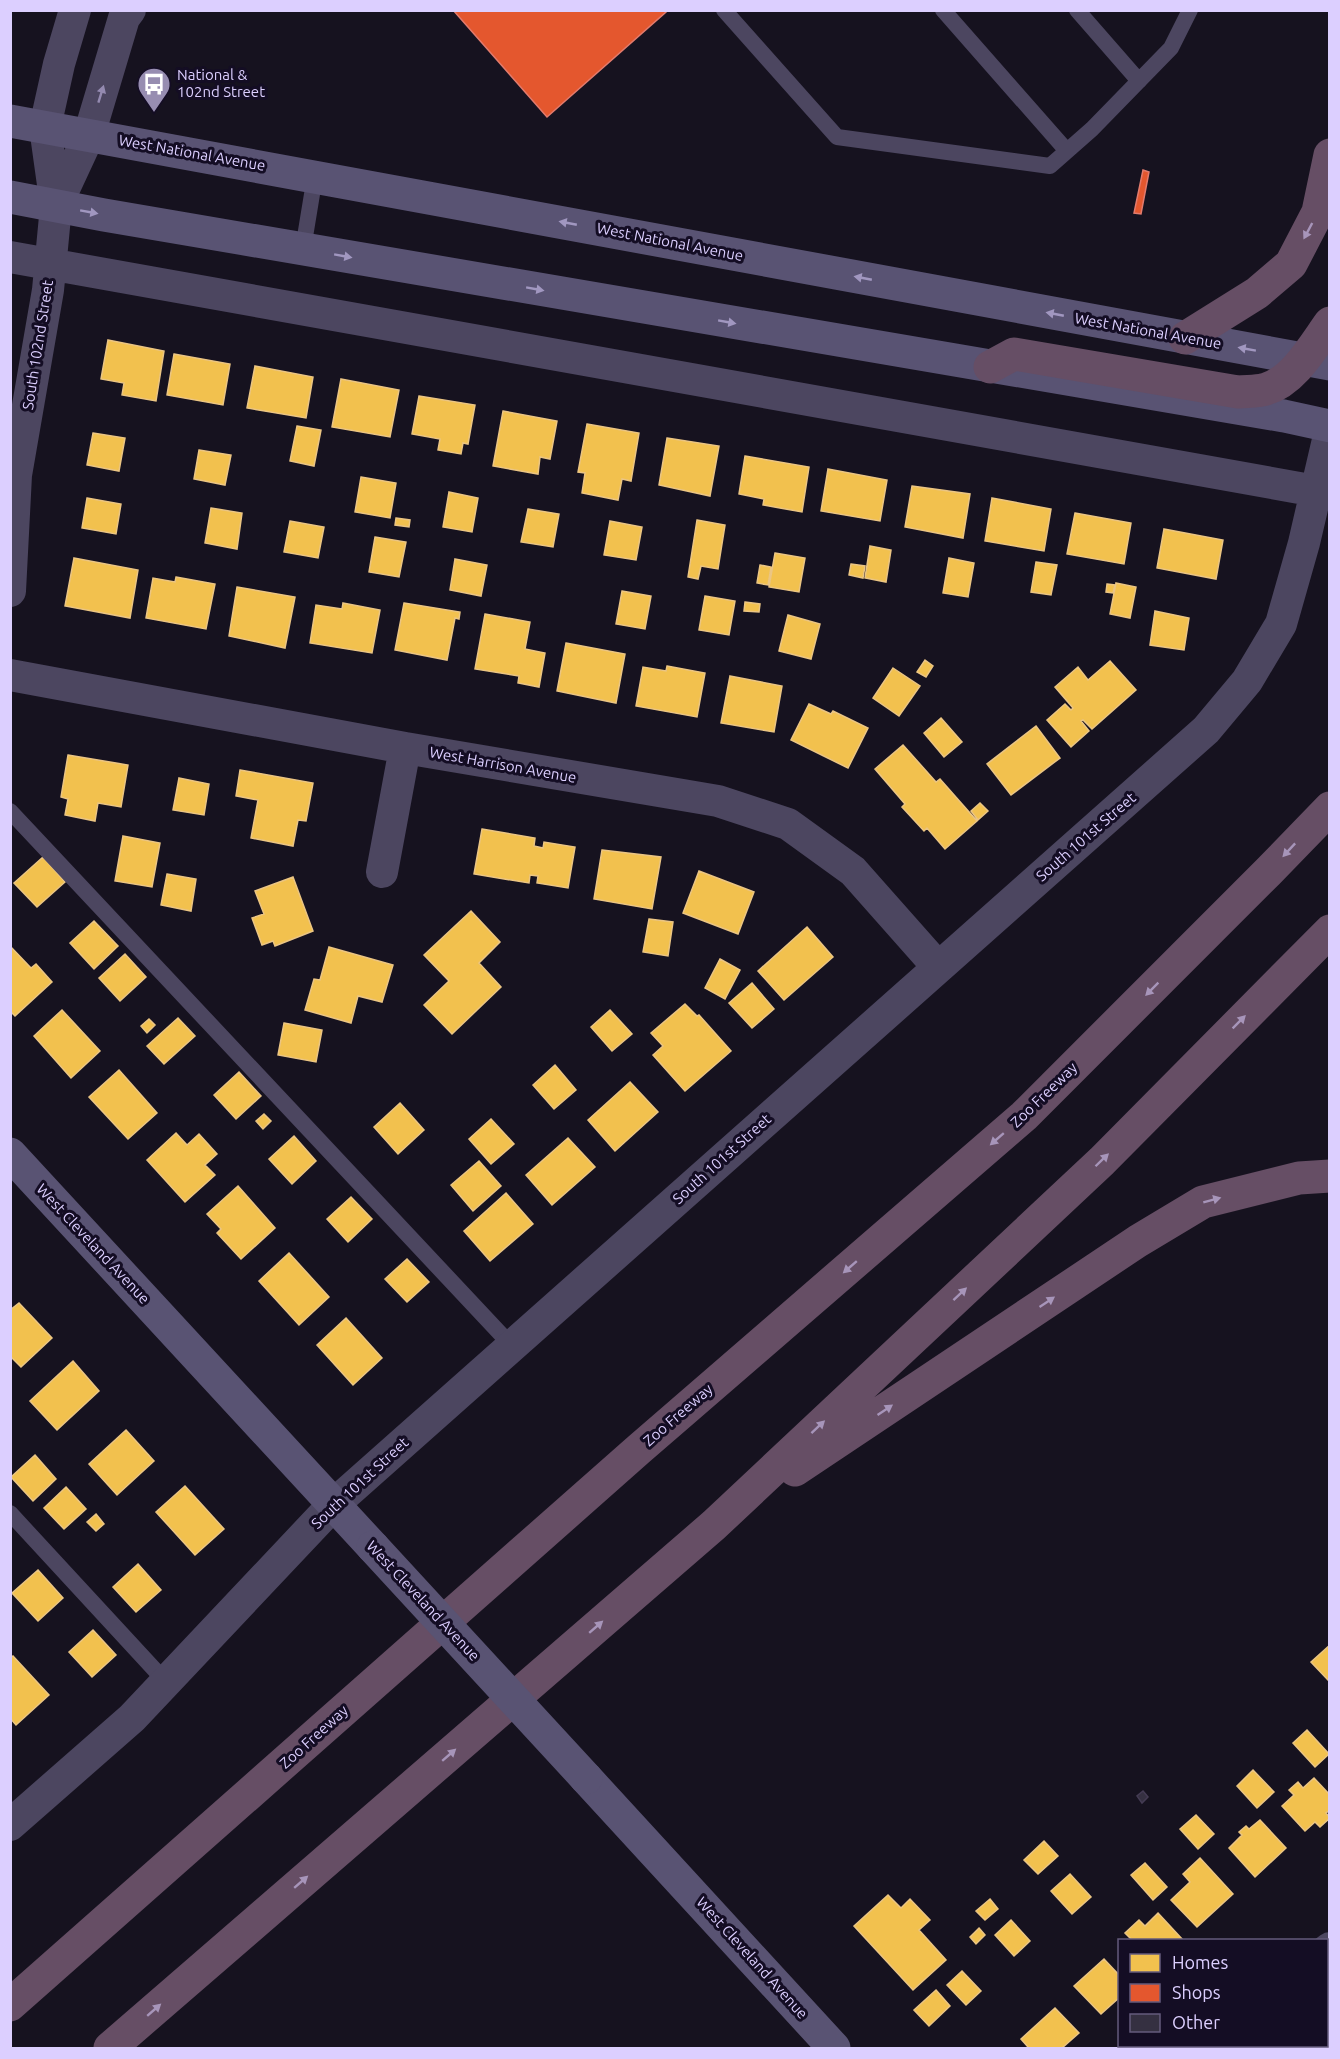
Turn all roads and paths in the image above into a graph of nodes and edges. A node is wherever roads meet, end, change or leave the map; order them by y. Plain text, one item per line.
1 (75, 10) edge
2 (130, 10) edge
3 (724, 10) edge
4 (944, 10) edge
5 (1077, 10) edge
6 (1189, 11) edge
7 (1139, 81) junction
8 (10, 121) edge
9 (45, 127) junction
10 (88, 135) junction
11 (1067, 151) junction
12 (1329, 155) edge
13 (315, 176) junction
14 (10, 197) edge
15 (56, 206) junction
16 (303, 249) junction
17 (10, 256) edge
18 (50, 264) junction
19 (1329, 323) edge
20 (1185, 338) junction
21 (1317, 362) edge
22 (990, 367) junction
23 (1329, 426) edge
24 (1329, 431) edge
25 (1316, 491) junction
26 (10, 591) edge
27 (10, 675) edge
28 (405, 748) junction
29 (1329, 808) edge
30 (10, 812) edge
31 (382, 872) dead end
32 (1329, 931) edge
33 (938, 967) junction
34 (10, 1154) edge
35 (1329, 1176) edge
36 (512, 1346) junction
37 (333, 1505) junction
38 (10, 1513) edge
39 (714, 1525) junction
40 (166, 1682) junction
41 (10, 1825) edge
42 (10, 2005) edge
43 (110, 2049) edge
44 (834, 2049) edge

1 - 9 street, South 102nd Street
10 -> 2 street, South 102nd Street
3 - 11 lane
4 - 11 lane
5 - 7 lane
6 - 7 lane
7 - 11 lane
8 - 9 main road, West National Avenue
9 - 10 main road, West National Avenue
9 - 15 street, South 102nd Street
10 - 13 main road, West National Avenue
10 - 15 street, South 102nd Street
12 -> 20 highway
13 - 16 lane
20 -> 13 main road, West National Avenue
14 - 15 main road
15 -> 16 main road
15 - 18 street, South 102nd Street
16 -> 22 main road
17 - 18 street
18 - 25 street
18 - 26 street, South 102nd Street
19 - 21 highway
21 -> 20 main road, West National Avenue
21 - 22 highway
22 - 23 main road
24 - 25 street, South 101st Street
25 - 33 street, South 101st Street
27 - 28 street, West Harrison Avenue
28 - 31 street
28 - 33 street, West Harrison Avenue
29 -> 42 highway, Zoo Freeway
30 - 36 lane
39 -> 32 highway
33 - 36 street, South 101st Street
34 - 37 main road, West Cleveland Avenue
39 -> 35 highway
36 - 37 street, South 101st Street
37 - 40 street, South 101st Street
37 - 44 main road, West Cleveland Avenue, bridge
38 - 40 lane
43 -> 39 highway
40 - 41 street, South 101st Street

